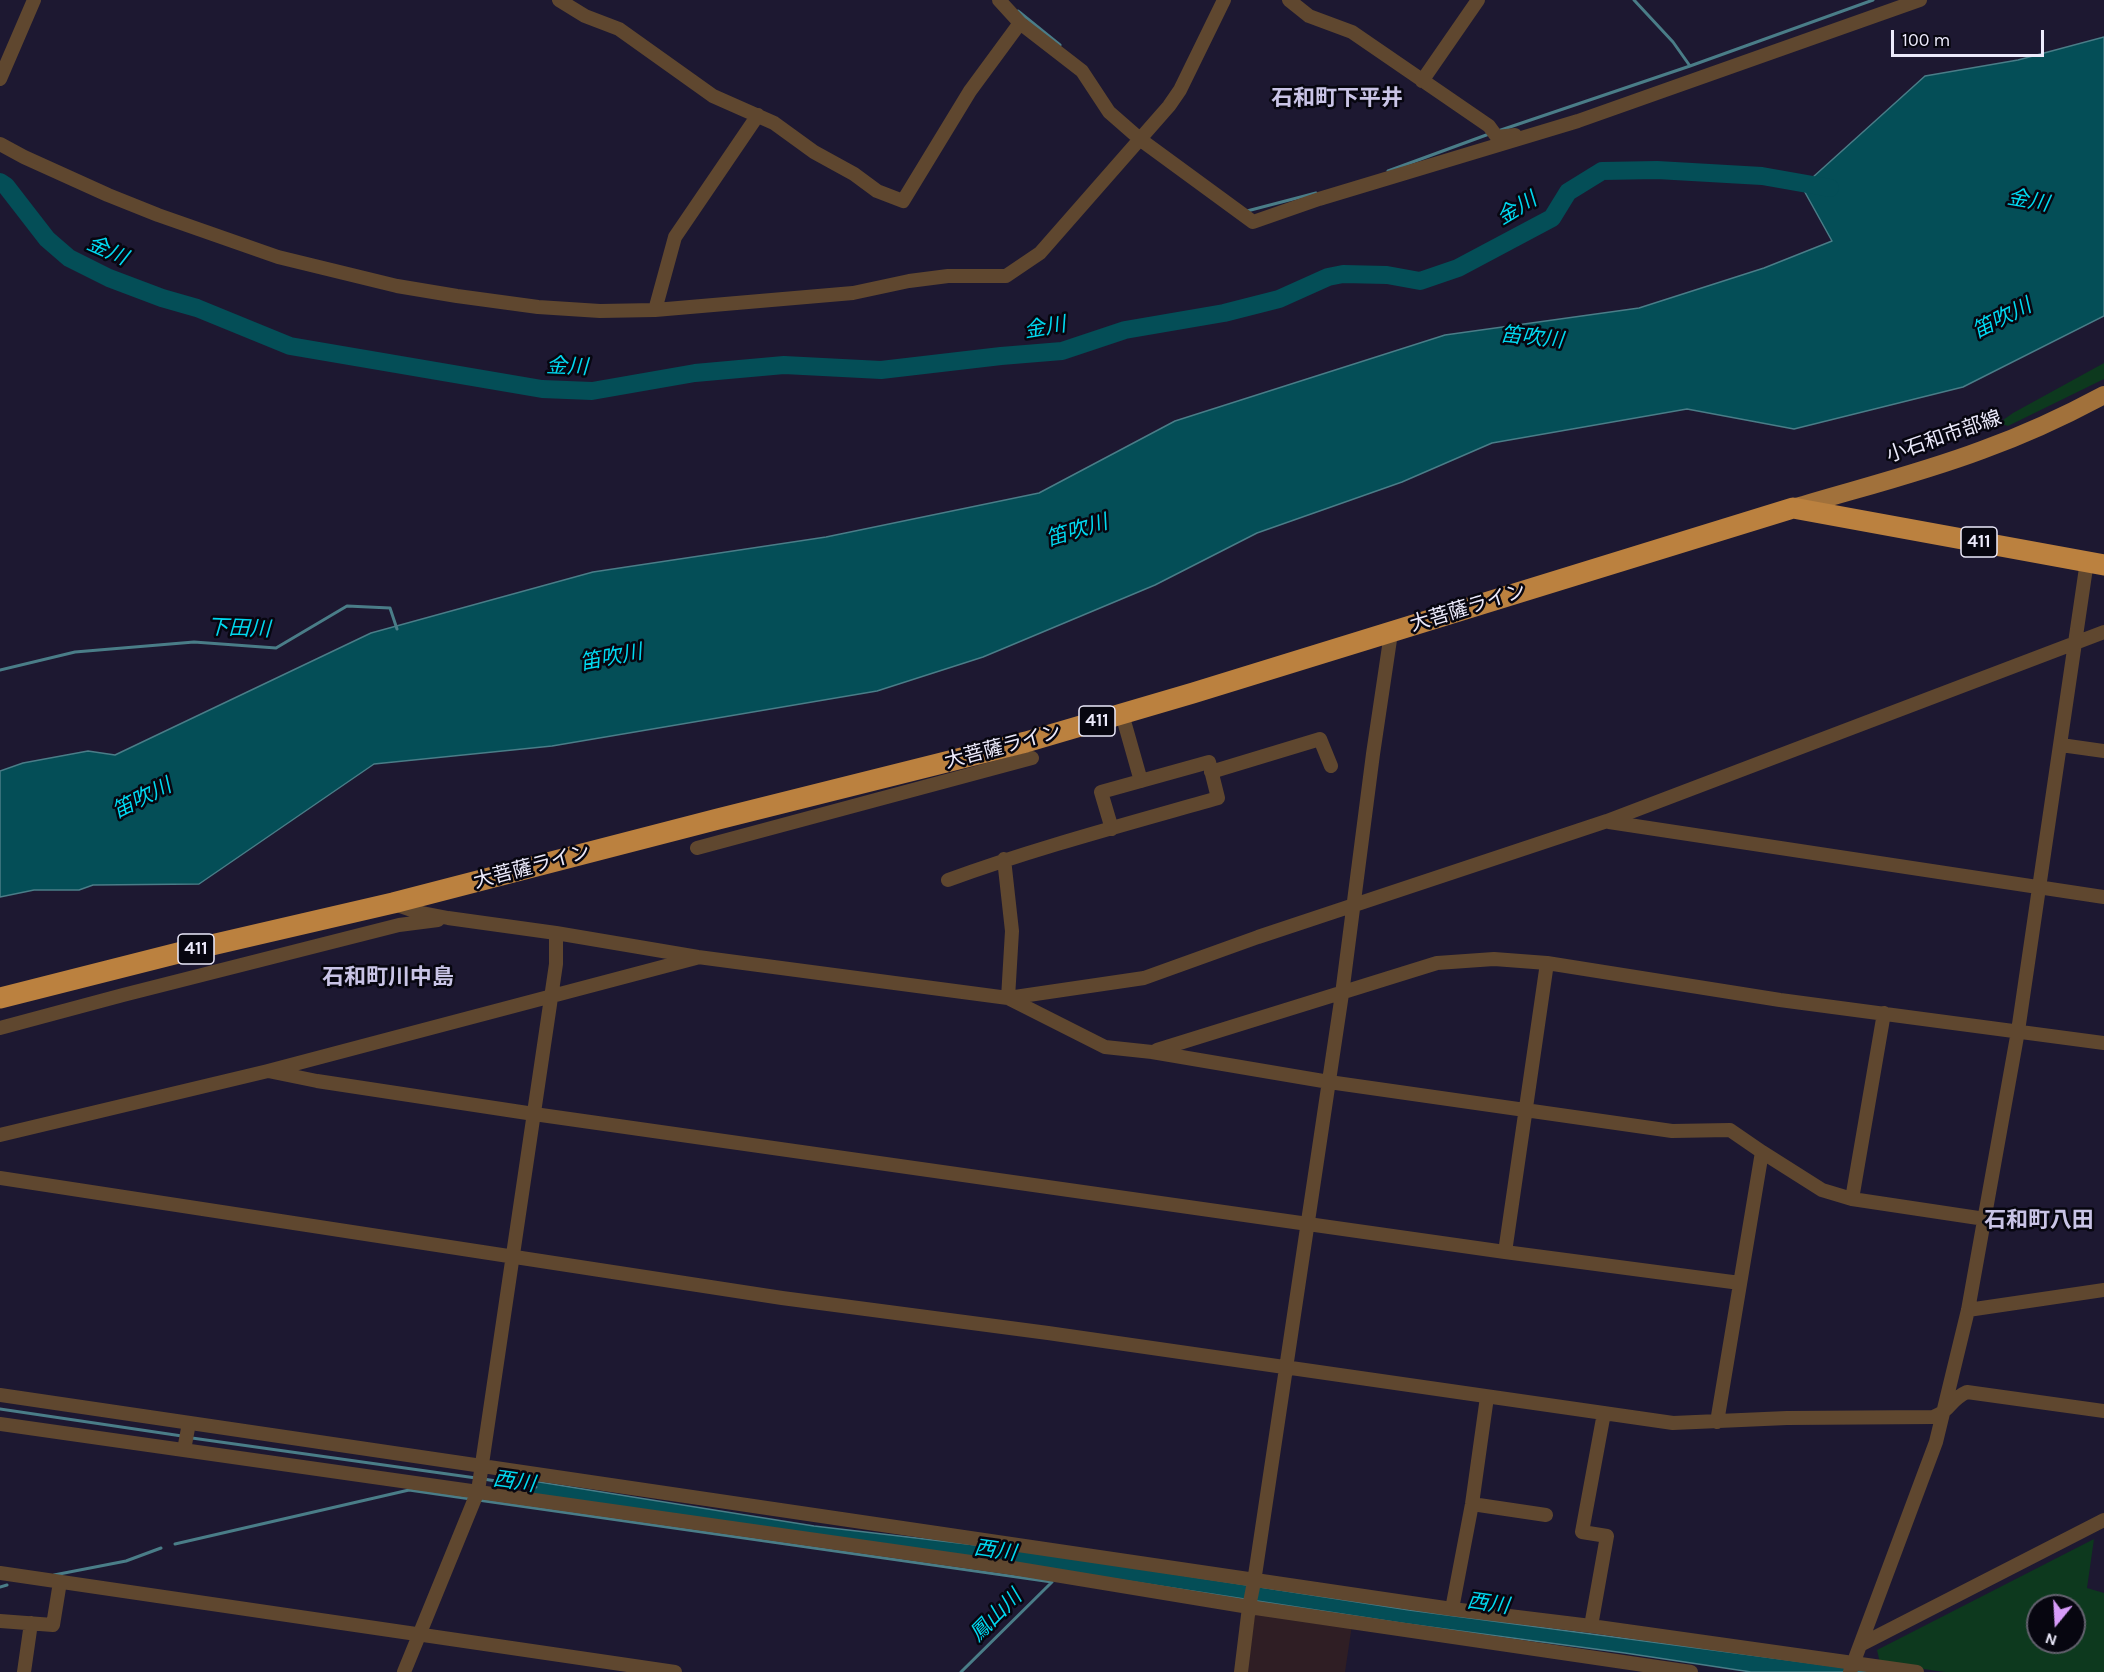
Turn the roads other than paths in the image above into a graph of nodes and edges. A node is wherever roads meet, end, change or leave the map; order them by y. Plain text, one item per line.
1 (34, 0) edge
2 (559, 0) edge
3 (999, 0) edge
4 (1289, 0) edge
5 (1479, 0) edge
6 (1920, 0) edge
7 (1220, 2) edge
8 (1020, 23) junction
9 (0, 79) edge
10 (1422, 81) junction
11 (758, 115) junction
12 (1535, 135) junction
13 (1143, 138) junction
14 (0, 144) edge
15 (655, 310) junction
16 (2104, 395) edge
17 (1855, 489) junction
18 (1793, 508) junction
19 (1854, 520) junction
20 (2095, 563) edge
21 (2104, 632) edge
22 (1391, 633) junction
23 (2075, 642) junction
24 (1122, 714) junction
25 (2061, 745) junction
26 (2104, 751) edge
27 (1032, 758) dead end
28 (1331, 766) dead end
29 (1211, 772) junction
30 (934, 775) junction
31 (1141, 781) junction
32 (1607, 822) junction
33 (1112, 829) junction
34 (697, 848) dead end
35 (1005, 860) junction
36 (948, 880) dead end
37 (2040, 887) junction
38 (2104, 897) edge
39 (393, 903) junction
40 (1354, 906) junction
41 (448, 918) junction
42 (556, 933) junction
43 (698, 957) junction
44 (1547, 963) junction
45 (1342, 994) junction
46 (0, 998) edge
47 (551, 998) junction
48 (1008, 998) junction
49 (1884, 1013) junction
50 (0, 1028) edge
51 (2019, 1031) junction
52 (2104, 1043) edge
53 (1152, 1052) junction
54 (268, 1071) junction
55 (1329, 1082) junction
56 (1527, 1109) junction
57 (534, 1114) junction
58 (0, 1136) edge
59 (1762, 1152) junction
60 (0, 1178) edge
61 (1852, 1199) junction
62 (1985, 1219) junction
63 (1307, 1222) junction
64 (1505, 1252) junction
65 (513, 1255) junction
66 (1740, 1283) junction
67 (2104, 1290) edge
68 (1968, 1310) junction
69 (1287, 1369) junction
70 (0, 1395) edge
71 (1487, 1397) junction
72 (2104, 1411) edge
73 (1604, 1413) junction
74 (1945, 1413) junction
75 (1717, 1422) junction
76 (189, 1423) junction
77 (0, 1424) edge
78 (184, 1450) junction
79 (531, 1477) junction
80 (477, 1487) junction
81 (528, 1497) junction
82 (1472, 1504) junction
83 (1546, 1515) dead end
84 (2104, 1520) edge
85 (0, 1573) edge
86 (1255, 1580) junction
87 (60, 1582) junction
88 (1249, 1604) junction
89 (1452, 1609) junction
90 (0, 1621) edge
91 (32, 1623) junction
92 (1591, 1626) junction
93 (420, 1634) junction
94 (1862, 1644) junction
95 (1852, 1667) edge
96 (24, 1672) edge
97 (404, 1672) edge
98 (675, 1672) edge
99 (1241, 1672) edge
100 (1691, 1672) edge
101 (1917, 1672) edge

1 - 9 street
2 - 11 street
3 - 8 street
4 - 10 street
5 - 10 street
6 - 12 street
7 - 13 street
8 - 11 street
8 - 13 street
10 - 12 street
11 - 15 street
12 - 13 street
13 - 15 street
14 - 15 street
16 - 17 main road, 小石和市部線
17 - 18 main road, 小石和市部線
17 - 19 main road
18 - 19 highway, 大菩薩ライン / 411
18 - 22 highway, 大菩薩ライン / 411
19 - 20 highway, 大菩薩ライン / 411
20 - 23 street
21 - 23 street
22 - 24 highway, 大菩薩ライン / 411
22 - 40 street
23 - 25 street
23 - 32 street
24 - 30 highway, 大菩薩ライン / 411
24 - 31 street
25 - 26 street
25 - 37 street
27 - 30 street
28 - 29 street
29 - 31 street
29 - 33 street
30 - 34 street
30 - 39 highway, 大菩薩ライン / 411
31 - 33 street
32 - 37 street
32 - 40 street
33 - 35 street
35 - 36 street
35 - 48 street
37 - 38 street
37 - 51 street
39 - 41 street
39 - 46 highway, 大菩薩ライン / 411
40 - 45 street
40 - 48 street
41 - 42 street
41 - 50 street
42 - 43 street
42 - 47 street
43 - 47 street
43 - 48 street
44 - 45 street
44 - 49 street
44 - 56 street
45 - 53 street
45 - 55 street
47 - 54 street
47 - 57 street
48 - 53 street
49 - 51 street
49 - 61 street
51 - 52 street
51 - 62 street
53 - 55 street
54 - 57 street
54 - 58 street
55 - 56 street
55 - 63 street
56 - 59 street
56 - 64 street
57 - 63 street
57 - 65 street
59 - 61 street
59 - 66 street
60 - 65 street
61 - 62 street
62 - 68 street
63 - 64 street
63 - 69 street
64 - 66 street
65 - 69 street
65 - 80 street
66 - 75 street
67 - 68 street
68 - 74 street
69 - 71 street
69 - 86 street
70 - 76 street
71 - 73 street
71 - 82 street
72 - 74 street
73 - 75 street
73 - 92 street
74 - 75 street
74 - 94 street
76 - 78 street
76 - 80 street
77 - 78 street
78 - 80 street
79 - 80 street
79 - 81 street
79 - 86 street
80 - 81 street
80 - 93 street
81 - 88 street
82 - 83 street
82 - 89 street
84 - 94 street
85 - 87 street
86 - 88 street
86 - 89 street
87 - 91 street
87 - 93 street
88 - 99 street
88 - 100 street
89 - 92 street
90 - 91 street
91 - 96 street
92 - 95 street
93 - 97 street
93 - 98 street
94 - 95 street
95 - 101 street

